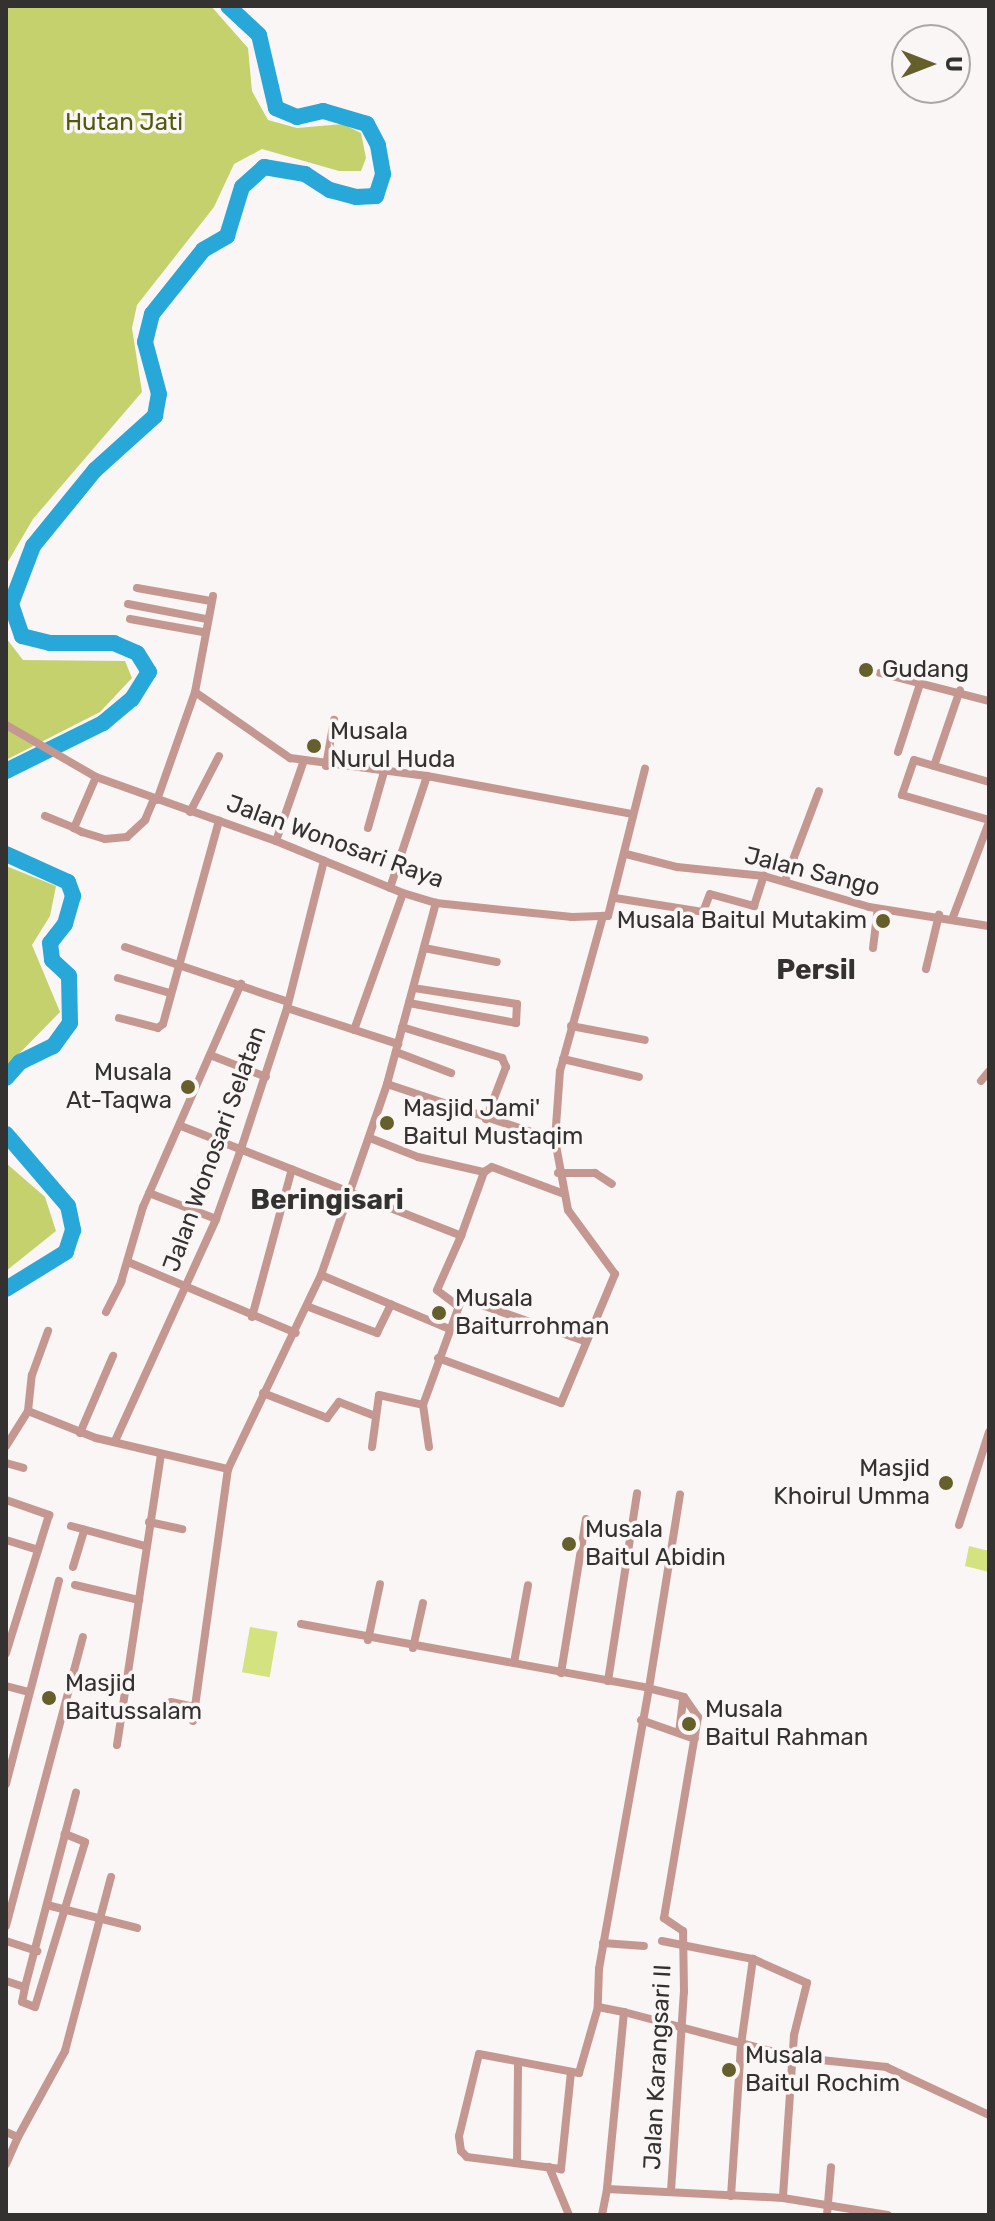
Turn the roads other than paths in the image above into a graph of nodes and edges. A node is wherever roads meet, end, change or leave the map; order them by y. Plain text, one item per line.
1 (137, 588) dead end
2 (152, 590) junction
3 (128, 604) dead end
4 (150, 608) junction
5 (130, 619) dead end
6 (206, 619) junction
7 (203, 632) junction
8 (880, 673) dead end
9 (921, 681) junction
10 (960, 690) junction
11 (195, 692) junction
12 (989, 701) edge
13 (334, 720) dead end
14 (6, 725) edge
15 (898, 752) dead end
16 (219, 756) dead end
17 (303, 763) junction
18 (326, 766) junction
19 (934, 766) junction
20 (645, 769) dead end
21 (384, 772) junction
22 (427, 776) junction
23 (96, 777) junction
24 (989, 782) edge
25 (819, 791) dead end
26 (156, 800) junction
27 (190, 812) junction
28 (632, 814) junction
29 (45, 816) dead end
30 (219, 821) junction
31 (989, 821) edge
32 (74, 828) junction
33 (368, 828) dead end
34 (276, 841) junction
35 (626, 854) junction
36 (324, 861) junction
37 (764, 876) junction
38 (785, 881) junction
39 (390, 888) junction
40 (403, 893) junction
41 (615, 898) junction
42 (436, 903) junction
43 (878, 909) junction
44 (939, 915) junction
45 (605, 916) junction
46 (953, 917) junction
47 (989, 926) edge
48 (125, 947) dead end
49 (424, 948) junction
50 (873, 948) dead end
51 (497, 962) dead end
52 (178, 963) junction
53 (926, 969) dead end
54 (118, 978) dead end
55 (241, 984) junction
56 (414, 988) junction
57 (170, 993) junction
58 (409, 1003) junction
59 (288, 1005) junction
60 (119, 1018) dead end
61 (571, 1026) junction
62 (402, 1027) junction
63 (354, 1030) junction
64 (645, 1040) dead end
65 (397, 1048) junction
66 (210, 1055) junction
67 (563, 1059) junction
68 (989, 1071) edge
69 (451, 1073) dead end
70 (266, 1077) junction
71 (639, 1077) dead end
72 (981, 1081) dead end
73 (387, 1084) junction
74 (486, 1119) junction
75 (181, 1126) junction
76 (370, 1138) junction
77 (555, 1140) junction
78 (240, 1152) junction
79 (292, 1169) junction
80 (484, 1172) junction
81 (558, 1173) junction
82 (612, 1184) dead end
83 (349, 1191) junction
84 (149, 1193) junction
85 (562, 1193) junction
86 (216, 1219) junction
87 (461, 1236) junction
88 (128, 1262) junction
89 (321, 1275) junction
90 (187, 1285) junction
91 (391, 1304) junction
92 (458, 1306) junction
93 (309, 1307) junction
94 (106, 1312) dead end
95 (252, 1317) junction
96 (447, 1328) junction
97 (48, 1331) dead end
98 (296, 1333) junction
99 (584, 1341) junction
100 (113, 1356) dead end
101 (438, 1358) junction
102 (263, 1393) junction
103 (423, 1405) junction
104 (28, 1411) junction
105 (373, 1415) junction
106 (989, 1432) edge
107 (80, 1433) junction
108 (115, 1441) junction
109 (6, 1446) edge
110 (372, 1447) dead end
111 (429, 1447) dead end
112 (161, 1455) junction
113 (6, 1463) edge
114 (23, 1468) dead end
115 (228, 1469) junction
116 (637, 1493) dead end
117 (680, 1494) dead end
118 (6, 1500) edge
119 (586, 1519) dead end
120 (149, 1522) junction
121 (959, 1525) dead end
122 (71, 1526) dead end
123 (182, 1529) dead end
124 (84, 1530) junction
125 (6, 1540) edge
126 (145, 1546) junction
127 (36, 1549) junction
128 (73, 1567) dead end
129 (59, 1581) dead end
130 (380, 1584) dead end
131 (75, 1585) dead end
132 (528, 1585) dead end
133 (139, 1600) junction
134 (423, 1603) dead end
135 (301, 1624) dead end
136 (83, 1637) dead end
137 (368, 1640) junction
138 (413, 1648) junction
139 (6, 1653) edge
140 (514, 1663) junction
141 (561, 1673) junction
142 (608, 1681) junction
143 (6, 1686) edge
144 (649, 1688) junction
145 (28, 1692) junction
146 (684, 1697) junction
147 (171, 1702) dead end
148 (195, 1707) junction
149 (641, 1720) junction
150 (193, 1721) dead end
151 (679, 1733) junction
152 (695, 1739) junction
153 (117, 1745) dead end
154 (6, 1784) edge
155 (76, 1793) dead end
156 (65, 1834) junction
157 (111, 1877) dead end
158 (9, 1899) edge
159 (47, 1905) junction
160 (62, 1908) junction
161 (98, 1917) junction
162 (6, 1926) edge
163 (137, 1928) dead end
164 (6, 1941) edge
165 (662, 1941) dead end
166 (603, 1943) junction
167 (683, 1944) junction
168 (644, 1946) dead end
169 (38, 1947) junction
170 (52, 1947) junction
171 (753, 1959) junction
172 (6, 1981) edge
173 (25, 1987) junction
174 (598, 2007) junction
175 (624, 2012) junction
176 (681, 2025) junction
177 (741, 2045) junction
178 (793, 2057) junction
179 (518, 2062) junction
180 (571, 2072) junction
181 (989, 2115) edge
182 (6, 2132) edge
183 (18, 2137) junction
184 (517, 2163) junction
185 (6, 2164) edge
186 (549, 2167) junction
187 (831, 2167) dead end
188 (607, 2189) junction
189 (671, 2191) junction
190 (731, 2196) junction
191 (783, 2198) junction
192 (827, 2204) junction
193 (875, 2214) edge
194 (569, 2215) edge
195 (602, 2215) edge
196 (827, 2215) edge
197 (888, 2215) edge

1 - 2 street
2 - 4 street
2 - 6 street
3 - 4 street
4 - 6 street
5 - 7 street
6 - 7 street
7 - 11 street
8 - 9 street
9 - 10 street
9 - 15 street
10 - 12 street
10 - 19 street
11 - 17 street
11 - 26 street
13 - 18 street
14 - 23 street, Jalan Wonosari Raya
16 - 27 street
17 - 18 street
17 - 34 street
18 - 21 street
19 - 24 street
19 - 31 street
20 - 28 street
21 - 22 street
21 - 33 street
22 - 28 street
22 - 39 street
23 - 26 street, Jalan Wonosari Raya
23 - 32 street
25 - 38 street
26 - 27 street, Jalan Wonosari Raya
26 - 32 street
27 - 30 street, Jalan Wonosari Raya
28 - 35 street
29 - 32 street
30 - 34 street, Jalan Wonosari Raya
30 - 52 street
31 - 46 street
34 - 36 street, Jalan Wonosari Raya
35 - 37 street, Jalan Sango
35 - 41 street
36 - 39 street, Jalan Wonosari Raya
36 - 59 street, Jalan Wonosari Selatan
37 - 38 street, Jalan Sango
37 - 41 street
38 - 43 street, Jalan Sango
39 - 40 street, Jalan Wonosari Raya
40 - 42 street, Jalan Wonosari Raya
40 - 63 street
41 - 45 street
42 - 45 street, Jalan Wonosari Raya
42 - 49 street
43 - 44 street, Jalan Sango
43 - 50 street
44 - 46 street, Jalan Sango
44 - 53 street
45 - 61 street
46 - 47 street, Jalan Sango
48 - 52 street
49 - 51 street
49 - 56 street
52 - 55 street
52 - 57 street
54 - 57 street
55 - 59 street
55 - 66 street
56 - 58 street
56 - 58 street
57 - 60 street
58 - 62 street
59 - 63 street
59 - 70 street, Jalan Wonosari Selatan
61 - 64 street
61 - 67 street
62 - 65 street
62 - 74 street
63 - 65 street
65 - 69 street
65 - 73 street
66 - 70 street
66 - 75 street
67 - 71 street
67 - 77 street
68 - 72 street
70 - 78 street, Jalan Wonosari Selatan
73 - 74 street
73 - 76 street
74 - 77 street
75 - 78 street
75 - 84 street
76 - 80 street
76 - 83 street
77 - 81 street
78 - 79 street
78 - 86 street, Jalan Wonosari Selatan
79 - 83 street
79 - 95 street
80 - 85 street
80 - 87 street
81 - 82 street
81 - 85 street
83 - 87 street
83 - 89 street
84 - 86 street
84 - 88 street
85 - 99 street
86 - 90 street, Jalan Wonosari Selatan
87 - 92 street
88 - 90 street
88 - 94 street
89 - 91 street
89 - 93 street
90 - 95 street
90 - 108 street, Jalan Wonosari Selatan
91 - 93 street
91 - 96 street
92 - 96 street
92 - 99 street
93 - 98 street
95 - 98 street
96 - 101 street
97 - 104 street
98 - 102 street
99 - 101 street
100 - 107 street
101 - 103 street
102 - 105 street
102 - 115 street
103 - 105 street
103 - 111 street
104 - 107 street
104 - 109 street
105 - 110 street
106 - 121 street
107 - 108 street
108 - 112 street
112 - 115 street
112 - 120 street
113 - 114 street
115 - 148 street
116 - 142 street
117 - 144 street
118 - 127 street
119 - 141 street
120 - 123 street
120 - 126 street
122 - 124 street
124 - 126 street
124 - 128 street
125 - 127 street
126 - 133 street
127 - 139 street
129 - 145 street
130 - 137 street
131 - 133 street
132 - 140 street
133 - 153 street
134 - 138 street
135 - 137 street
136 - 158 street
137 - 138 street
138 - 140 street
140 - 141 street
141 - 142 street
142 - 144 street
143 - 145 street
144 - 146 street
144 - 149 street
145 - 154 street
146 - 151 street
146 - 152 street
147 - 148 street
148 - 150 street
149 - 151 street
149 - 166 street
151 - 152 street
152 - 167 street
155 - 156 street
156 - 159 street
156 - 160 street
157 - 161 street
158 - 162 street
159 - 160 street
159 - 169 street
160 - 161 street
160 - 170 street
161 - 163 street
161 - 183 street
164 - 169 street
165 - 167 street
166 - 168 street
166 - 174 street
167 - 171 street
167 - 176 street, Jalan Karangsari II
169 - 170 street
169 - 173 street
170 - 173 street
171 - 177 street
171 - 178 street
172 - 173 street
174 - 175 street
174 - 180 street
175 - 176 street
175 - 188 street
176 - 177 street
176 - 189 street, Jalan Karangsari II
177 - 178 street
177 - 190 street
178 - 181 street
178 - 191 street
179 - 180 street
179 - 184 street
179 - 184 street
180 - 186 street
182 - 183 street
183 - 185 street
184 - 186 street
186 - 194 street
187 - 192 street
188 - 189 street
188 - 195 street
189 - 190 street
190 - 191 street
191 - 192 street
192 - 193 street
192 - 196 street
193 - 197 street

